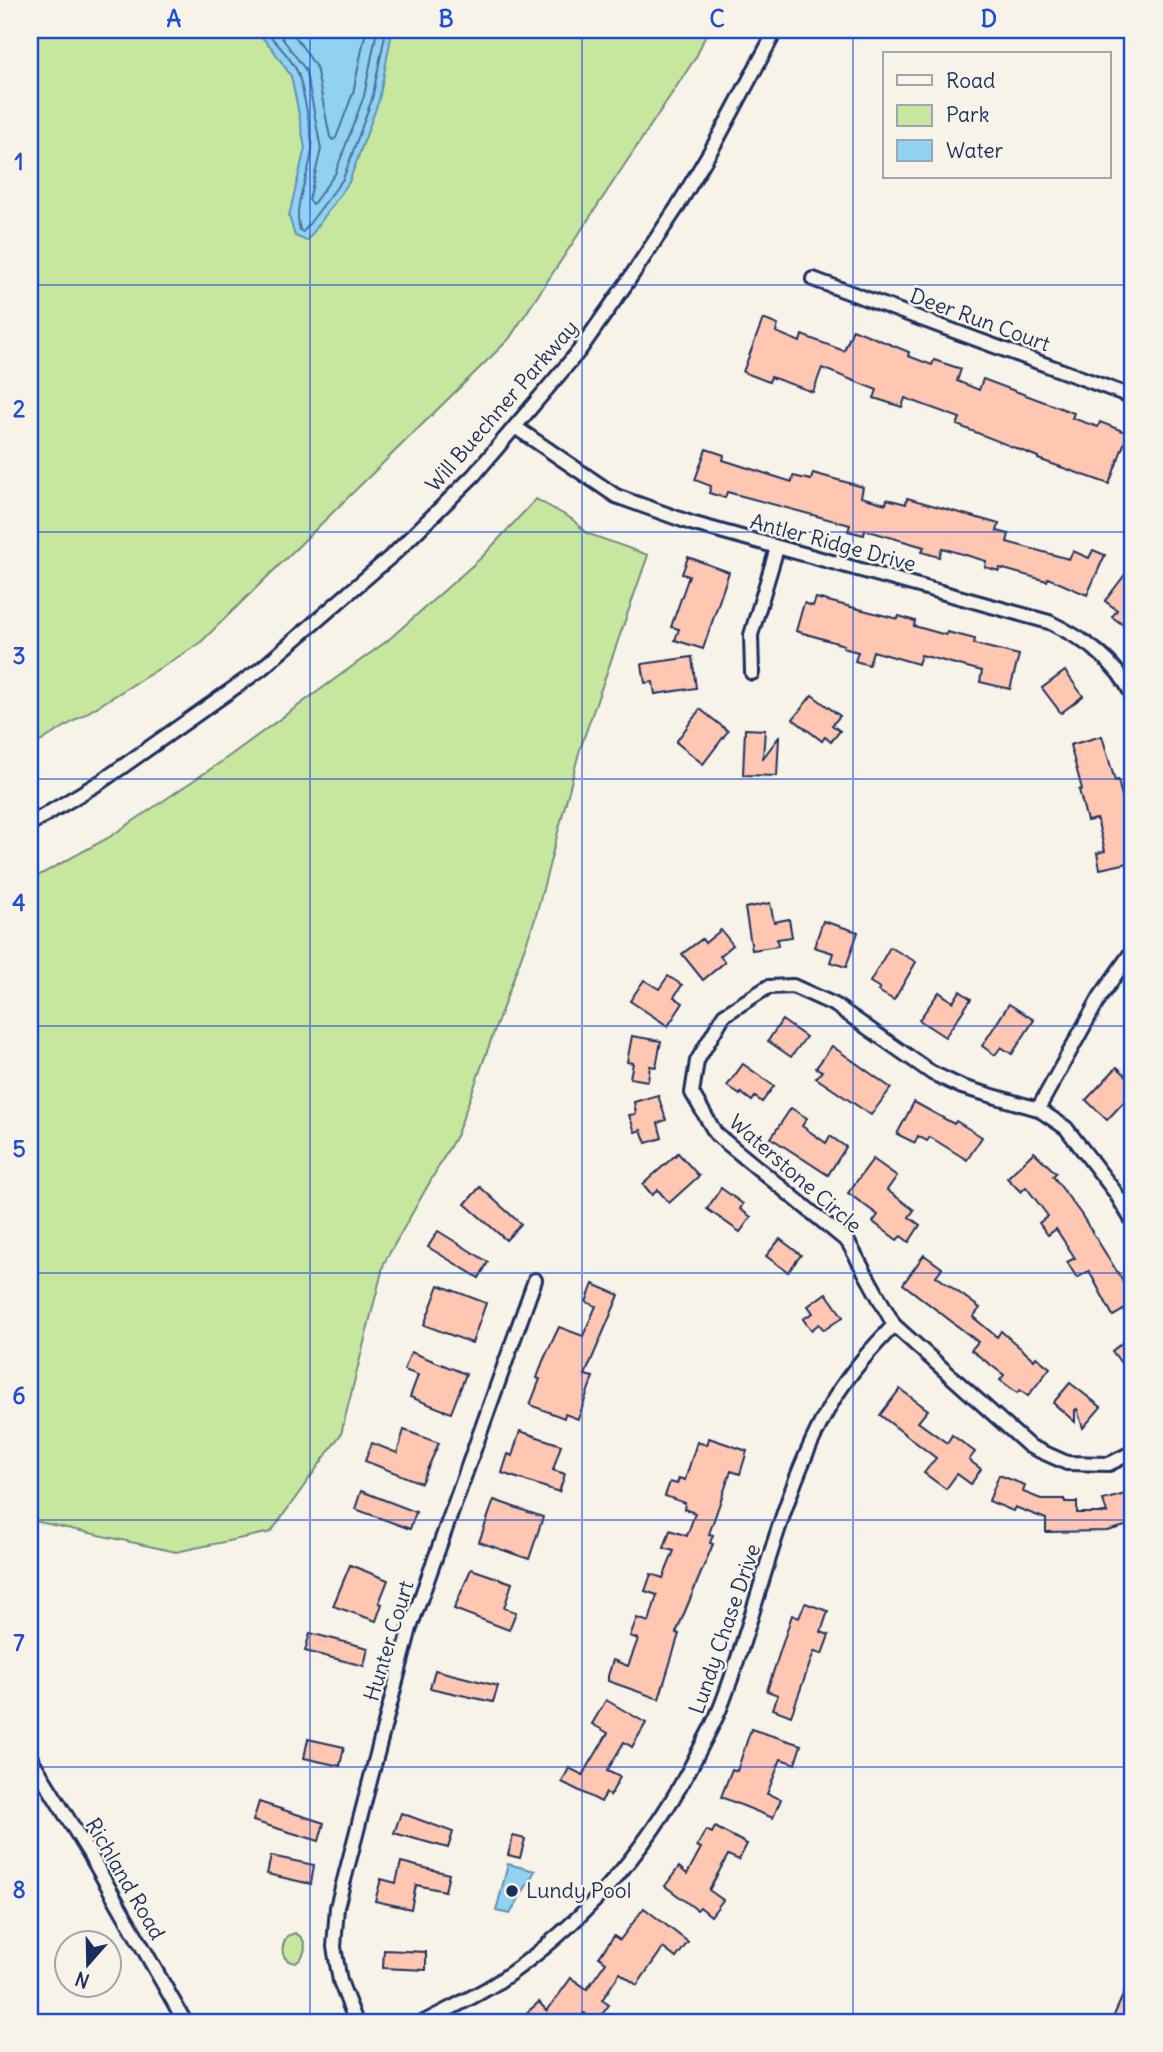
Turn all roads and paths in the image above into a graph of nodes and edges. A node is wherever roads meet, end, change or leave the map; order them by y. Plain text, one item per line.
1 (776, 30) edge
2 (813, 279) dead end
3 (1133, 397) edge
4 (515, 427) junction
5 (777, 548) junction
6 (752, 673) dead end
7 (1133, 697) edge
8 (30, 824) edge
9 (1133, 950) edge
10 (1038, 1110) junction
11 (1133, 1222) edge
12 (535, 1280) dead end
13 (894, 1325) junction
14 (1133, 1452) edge
15 (30, 1757) edge
16 (185, 2022) edge
17 (356, 2022) edge
18 (424, 2022) edge

1 - 4 street, Will Buechner Parkway
2 - 3 street, Deer Run Court
4 - 5 street, Antler Ridge Drive
4 - 8 street, Will Buechner Parkway
5 - 6 street
5 - 7 street, Antler Ridge Drive
9 - 10 street
10 - 11 street, Waterstone Circle
10 - 13 street, Waterstone Circle
12 - 17 street, Hunter Court
13 - 14 street, Waterstone Circle
13 - 18 street, Lundy Chase Drive
15 - 16 street, Richland Road

